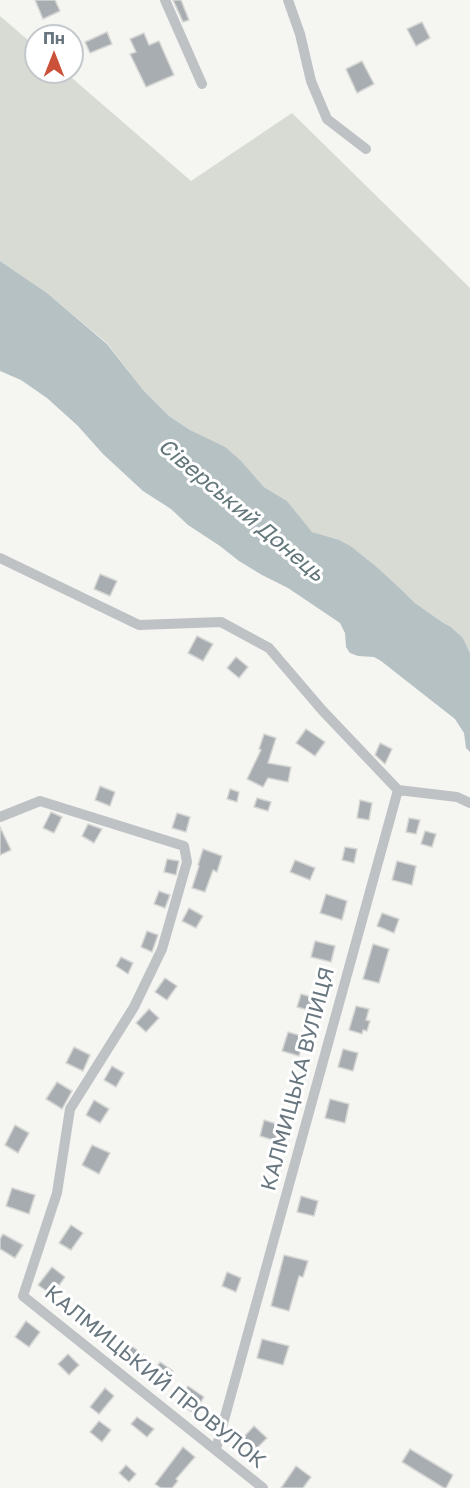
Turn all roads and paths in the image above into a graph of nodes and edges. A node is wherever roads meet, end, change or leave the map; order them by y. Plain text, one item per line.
1 (165, 0) edge
2 (288, 0) edge
3 (202, 84) dead end
4 (366, 149) dead end
5 (0, 558) edge
6 (398, 790) junction
7 (470, 803) edge
8 (0, 817) edge
9 (216, 1449) junction
10 (263, 1488) edge

1 - 3 street
2 - 4 street
5 - 6 street
6 - 7 street
6 - 9 street, КАЛМИЦЬКА ВУЛИЦЯ
8 - 9 street, КАЛМИЦЬКИЙ ПРОВУЛОК
9 - 10 street, КАЛМИЦЬКИЙ ПРОВУЛОК

